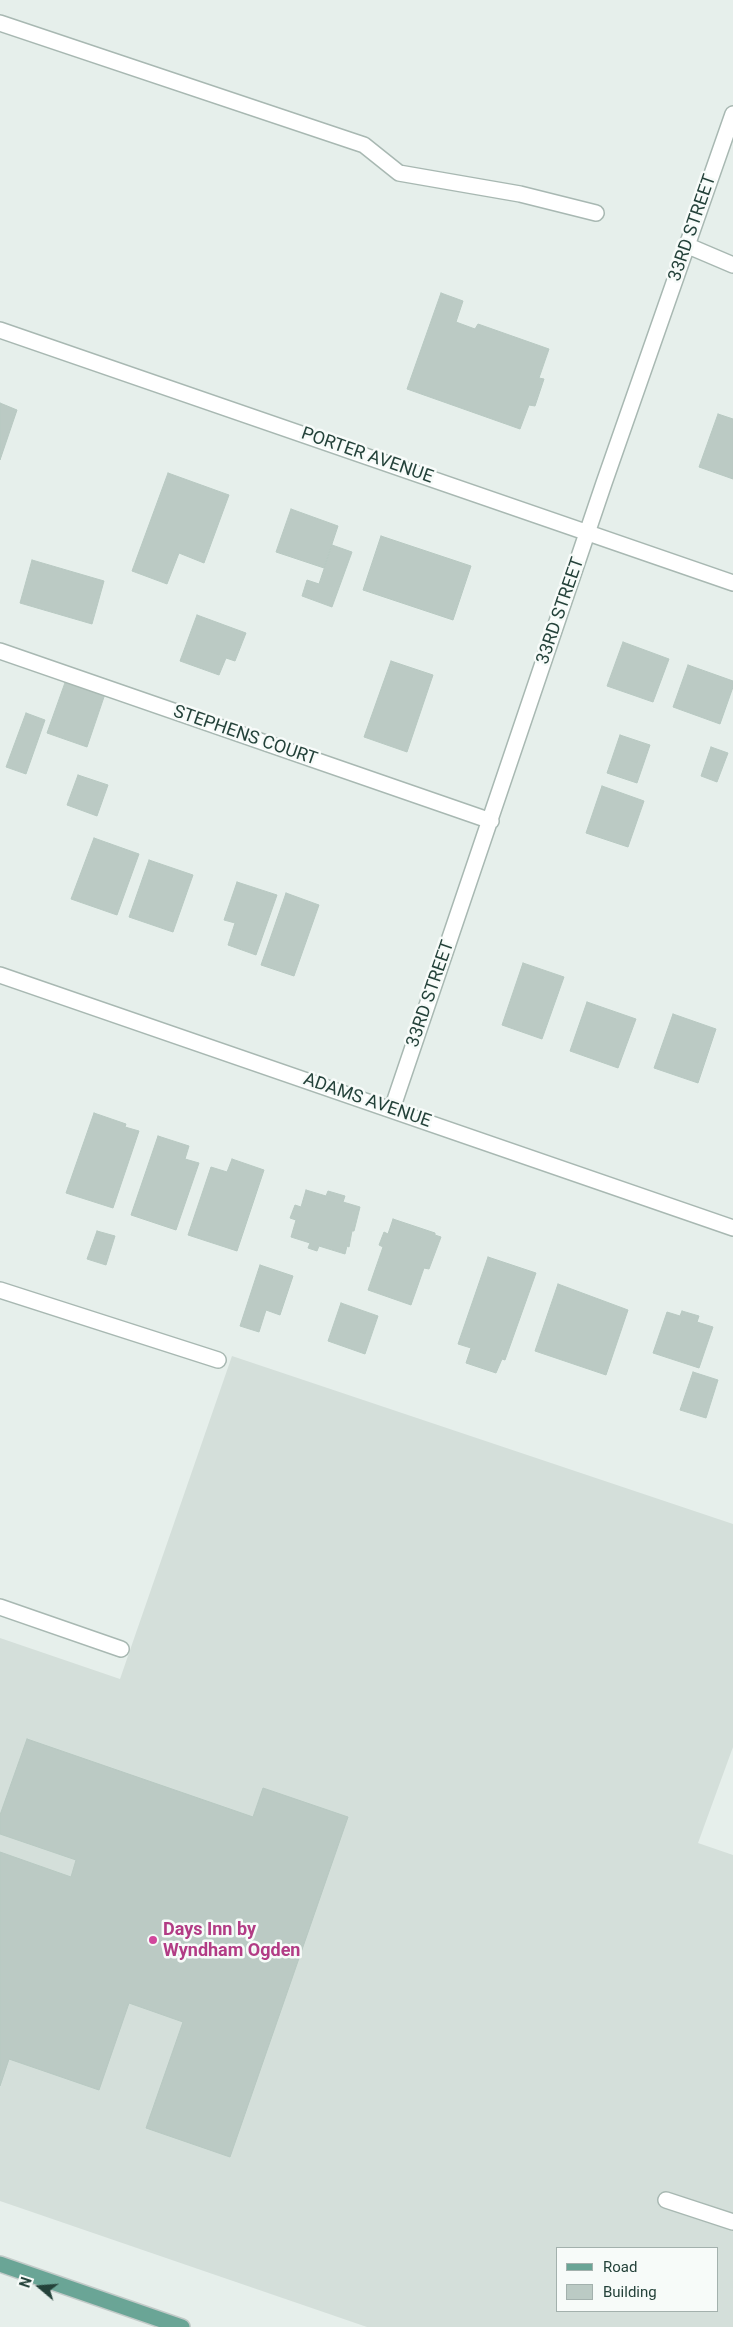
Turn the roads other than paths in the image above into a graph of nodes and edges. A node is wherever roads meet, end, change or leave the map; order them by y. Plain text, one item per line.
1 (0, 23) edge
2 (733, 114) edge
3 (596, 213) dead end
4 (686, 245) junction
5 (733, 265) edge
6 (0, 330) edge
7 (588, 532) junction
8 (733, 583) edge
9 (0, 651) edge
10 (491, 821) junction
11 (0, 975) edge
12 (392, 1109) junction
13 (733, 1228) edge
14 (0, 1290) edge
15 (218, 1360) dead end
16 (0, 1607) edge
17 (121, 1649) dead end
18 (666, 2200) dead end
19 (733, 2222) edge
20 (0, 2264) edge
21 (182, 2327) edge

1 - 3 street
2 - 4 street, 33RD STREET
4 - 5 street
4 - 7 street, 33RD STREET
6 - 7 street, PORTER AVENUE
7 - 8 street, PORTER AVENUE
7 - 10 street, 33RD STREET
9 - 10 street, STEPHENS COURT
10 - 12 street, 33RD STREET
11 - 12 street, ADAMS AVENUE
12 - 13 street, ADAMS AVENUE
14 - 15 street
16 - 17 street
18 - 19 street
20 - 21 main road

